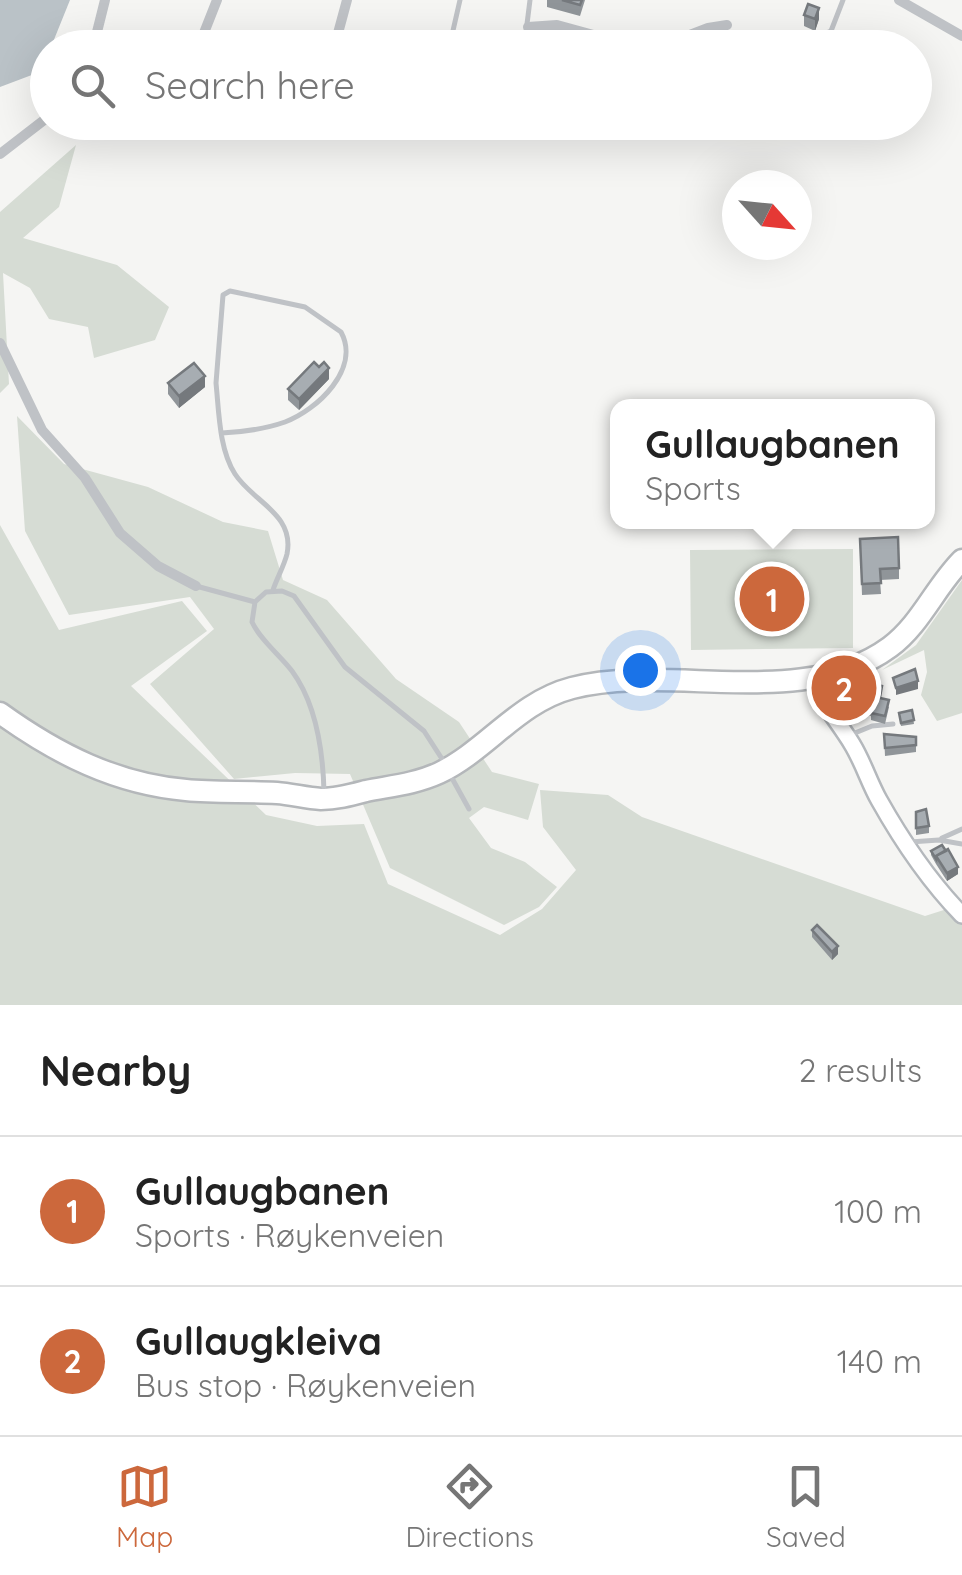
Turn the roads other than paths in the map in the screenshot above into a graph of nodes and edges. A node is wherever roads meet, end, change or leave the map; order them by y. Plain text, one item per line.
1 (106, 0) edge
2 (217, 0) edge
3 (347, 0) edge
4 (460, 0) edge
5 (530, 0) edge
6 (843, 0) edge
7 (899, 0) edge
8 (727, 25) dead end
9 (528, 27) junction
10 (98, 30) edge
11 (205, 30) edge
12 (339, 30) edge
13 (453, 30) edge
14 (527, 30) edge
15 (576, 30) edge
16 (703, 30) edge
17 (831, 30) edge
18 (962, 36) edge
19 (30, 131) edge
20 (0, 154) edge
21 (0, 343) edge
22 (222, 434) junction
23 (962, 560) edge
24 (196, 586) joint
25 (274, 590) junction
26 (255, 602) junction
27 (812, 677) junction
28 (0, 714) edge
29 (893, 724) dead end
30 (848, 737) junction
31 (444, 762) dead end
32 (452, 780) dead end
33 (324, 793) junction
34 (469, 808) dead end
35 (962, 829) edge
36 (940, 840) junction
37 (906, 844) junction
38 (962, 844) edge
39 (962, 915) edge

1 - 10 street
2 - 11 street
3 - 12 street
4 - 13 lane
5 - 9 lane
6 - 17 lane
7 - 18 street
8 - 16 street
9 - 14 lane
9 - 15 street
19 - 20 street
21 - 24 street
22 - 22 lane
22 - 25 lane
23 - 27 highway
24 - 26 lane
25 - 26 lane
25 - 31 lane
26 - 33 lane
27 - 30 street
27 - 33 highway
28 - 33 highway
29 - 30 lane
30 - 37 street
32 - 34 lane
35 - 36 lane
36 - 37 lane
36 - 38 lane
37 - 39 street

